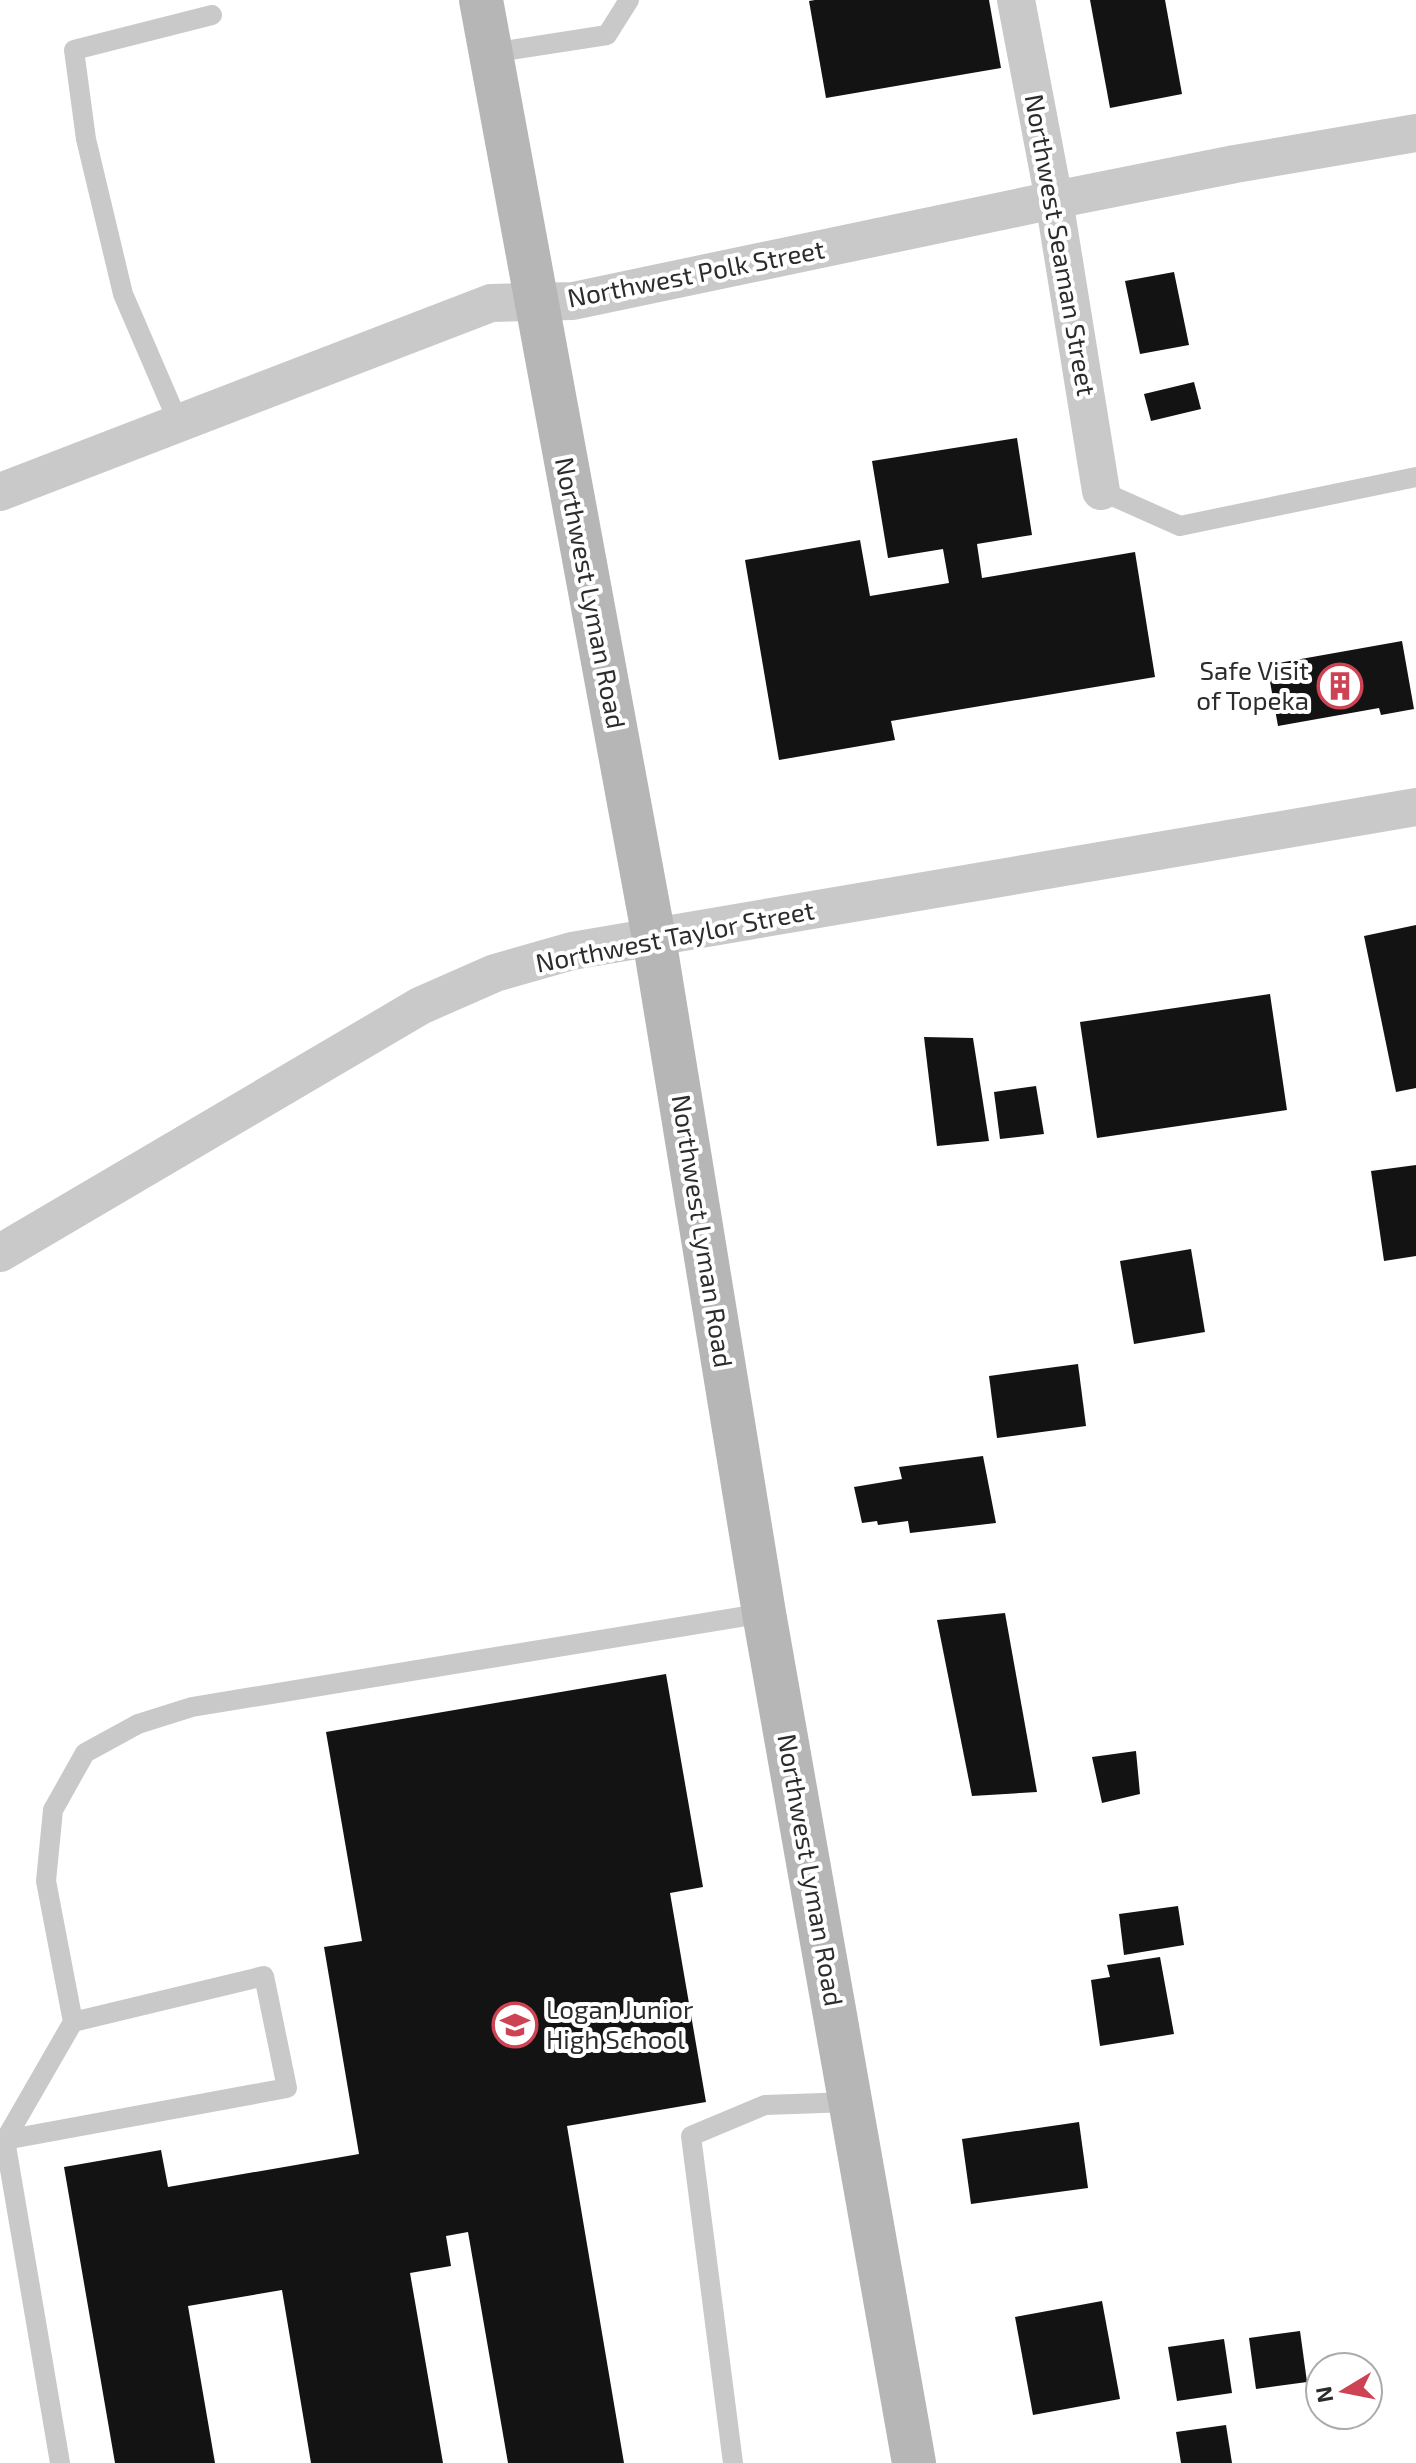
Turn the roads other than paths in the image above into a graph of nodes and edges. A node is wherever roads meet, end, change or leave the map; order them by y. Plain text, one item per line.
1 (481, 0) edge
2 (629, 0) edge
3 (1016, 0) edge
4 (212, 15) dead end
5 (491, 53) junction
6 (1416, 133) edge
7 (1054, 200) junction
8 (535, 302) junction
9 (179, 424) junction
10 (1416, 477) edge
11 (1101, 491) joint
12 (0, 492) edge
13 (1416, 807) edge
14 (654, 938) junction
15 (0, 1253) edge
16 (764, 1613) junction
17 (73, 2022) junction
18 (851, 2102) junction
19 (5, 2140) junction
20 (60, 2463) edge
21 (733, 2463) edge
22 (914, 2463) edge

1 - 5 street, Northwest Lyman Road
2 - 5 lane
3 - 7 street, Northwest Seaman Street
4 - 9 lane
5 - 8 street, Northwest Lyman Road
6 - 7 street, Northwest Polk Street
7 - 8 street, Northwest Polk Street
7 - 11 street, Northwest Seaman Street
8 - 9 street, Northwest Polk Street
8 - 14 street, Northwest Lyman Road
9 - 12 street, Northwest Polk Street
10 - 11 lane
13 - 14 street, Northwest Taylor Street
14 - 15 street, Northwest Taylor Street
14 - 16 street, Northwest Lyman Road
16 - 17 lane
16 - 18 street, Northwest Lyman Road
17 - 19 lane
17 - 19 lane
18 - 21 lane
18 - 22 street, Northwest Lyman Road
19 - 20 lane

